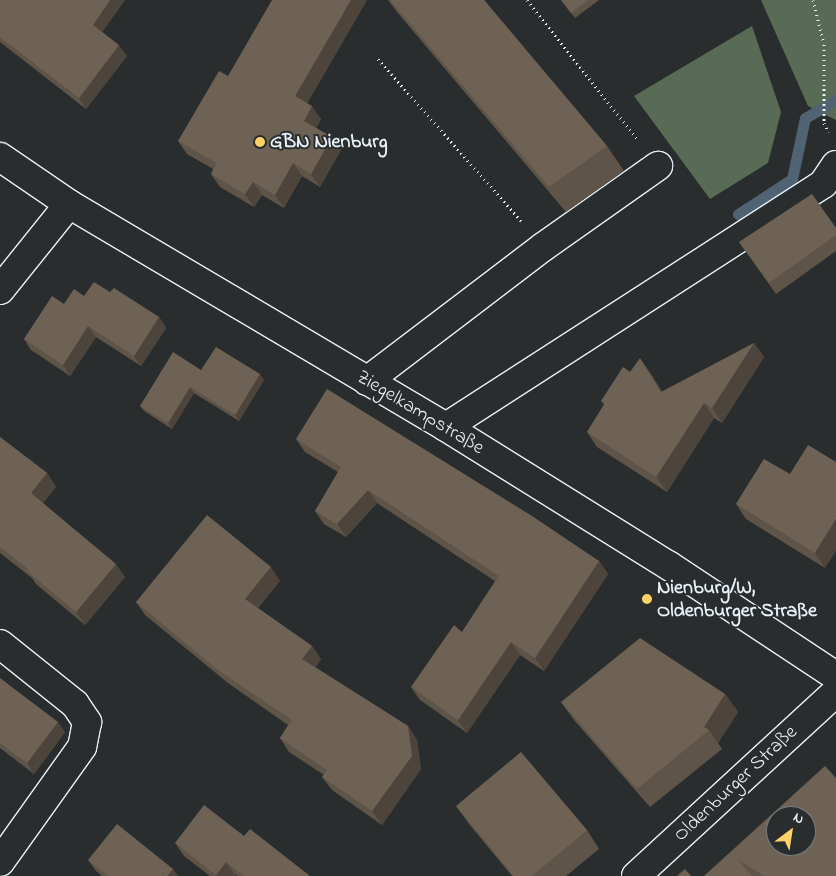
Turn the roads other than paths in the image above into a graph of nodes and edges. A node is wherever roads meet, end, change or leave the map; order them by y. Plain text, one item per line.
1 (0, 157) edge
2 (836, 165) edge
3 (658, 166) road end
4 (69, 204) junction
5 (0, 290) edge
6 (367, 381) junction
7 (446, 427) junction
8 (0, 644) edge
9 (836, 676) edge
10 (836, 692) edge
11 (0, 862) edge
12 (636, 876) edge

1 - 4 street, Ziegelkampstraße
2 - 7 street
3 - 6 street
4 - 5 street
4 - 6 street, Ziegelkampstraße
6 - 7 street, Ziegelkampstraße
7 - 9 street, Ziegelkampstraße
8 - 11 street
10 - 12 street, Oldenburger Straße

